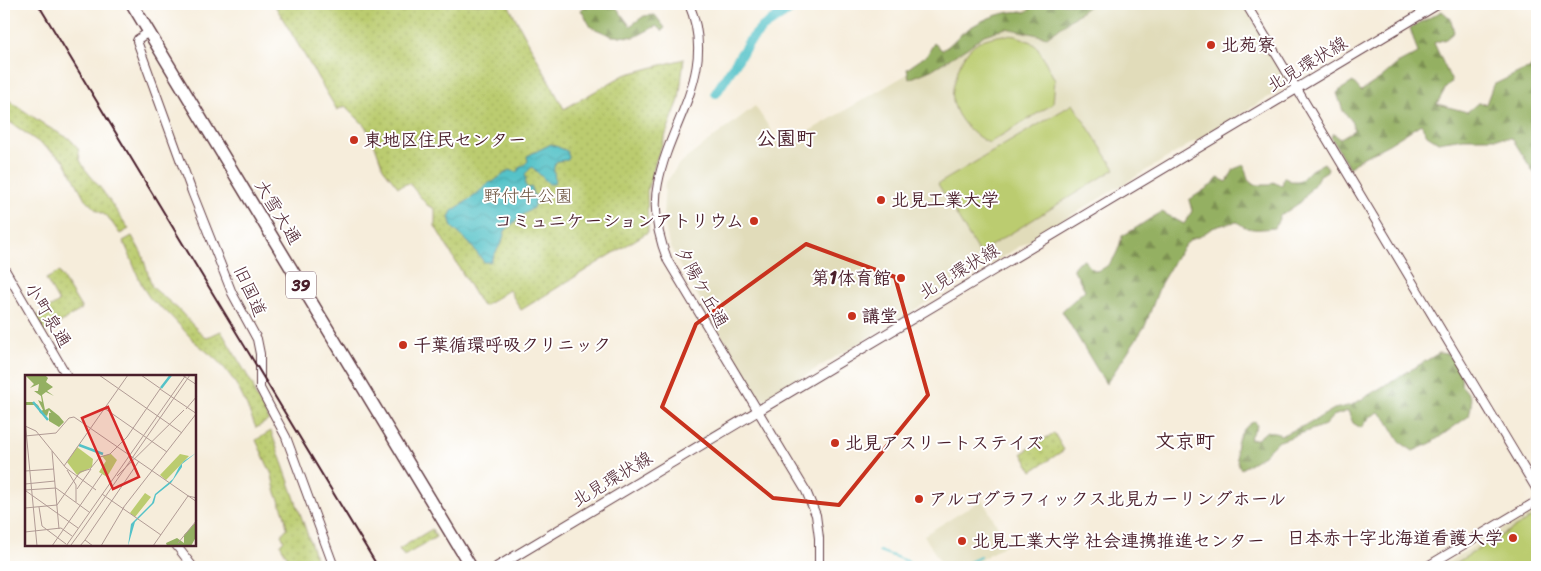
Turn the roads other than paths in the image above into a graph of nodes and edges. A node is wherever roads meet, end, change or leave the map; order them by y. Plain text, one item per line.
1 (132, 4) edge
2 (689, 4) edge
3 (1246, 4) edge
4 (1438, 4) edge
5 (149, 32) junction
6 (1297, 89) junction
7 (4, 268) edge
8 (66, 375) edge
9 (756, 411) junction
10 (1537, 490) edge
11 (1537, 501) edge
12 (177, 546) edge
13 (193, 567) edge
14 (334, 567) edge
15 (471, 567) edge
16 (496, 567) edge
17 (819, 567) edge
18 (1426, 567) edge

1 - 5 highway, 大雪大通 / 39
2 - 9 street, 夕陽ケ丘通
3 - 6 street
4 - 6 main road, 北見環状線
5 - 14 street, 旧国道
5 - 15 highway, 大雪大通 / 39
6 - 9 main road, 北見環状線
6 - 10 street
7 - 8 street, 小町泉通
9 - 16 main road, 北見環状線
9 - 17 street, 夕陽ケ丘通
11 - 18 street
12 - 13 street

